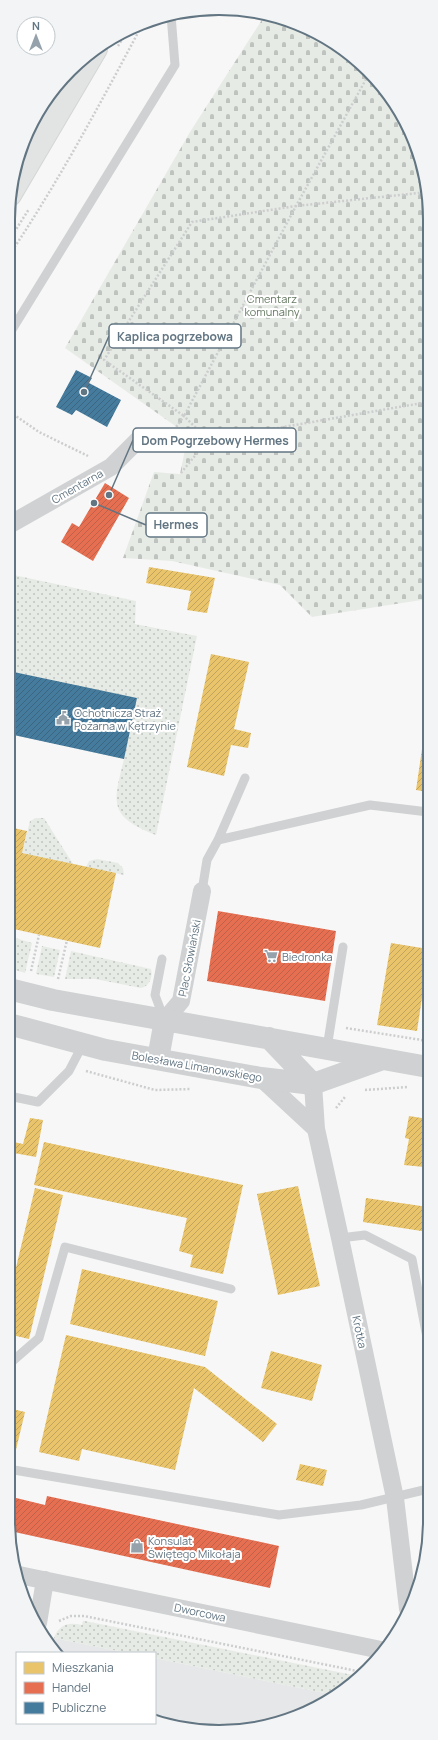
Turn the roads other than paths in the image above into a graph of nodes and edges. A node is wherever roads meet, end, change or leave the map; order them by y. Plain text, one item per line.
1 (171, 21) edge
2 (88, 63) edge
3 (19, 180) edge
4 (15, 325) edge
5 (139, 439) dead end
6 (15, 522) edge
7 (245, 778) dead end
8 (423, 811) edge
9 (218, 840) junction
10 (202, 891) joint
11 (343, 947) dead end
12 (162, 959) dead end
13 (15, 991) edge
14 (165, 1020) junction
15 (15, 1026) edge
16 (269, 1038) junction
17 (83, 1044) junction
18 (327, 1048) junction
19 (158, 1059) junction
20 (384, 1059) junction
21 (423, 1066) edge
22 (261, 1078) junction
23 (312, 1084) junction
24 (15, 1097) edge
25 (316, 1129) junction
26 (340, 1238) junction
27 (231, 1289) dead end
28 (423, 1317) edge
29 (15, 1359) edge
30 (15, 1471) edge
31 (423, 1490) edge
32 (395, 1498) junction
33 (23, 1576) edge
34 (45, 1580) junction
35 (407, 1599) edge
36 (39, 1617) edge
37 (378, 1649) edge

1 - 4 lane
2 - 3 main road
5 - 6 street, Cmentarna
7 - 9 lane
8 - 9 lane
9 - 10 lane
10 - 14 street, Plac Słowiański
11 - 18 lane
12 - 14 lane
13 - 14 street, Bolesława Limanowskiego
14 - 16 street, Bolesława Limanowskiego
14 - 19 street
15 - 17 street, Bolesława Limanowskiego
16 - 18 street, Bolesława Limanowskiego
16 - 23 street
17 - 19 street, Bolesława Limanowskiego
17 - 24 lane
18 - 20 street, Bolesława Limanowskiego
19 - 22 street, Bolesława Limanowskiego
20 - 21 street, Bolesława Limanowskiego
20 - 23 street, Bolesława Limanowskiego
22 - 23 street, Bolesława Limanowskiego
22 - 25 street
23 - 25 street, Krótka
25 - 26 street, Krótka
26 - 28 lane
26 - 32 street, Krótka
27 - 29 lane
30 - 32 lane
31 - 32 lane
32 - 35 street, Krótka
33 - 34 street, Dworcowa
34 - 36 street
34 - 37 street, Dworcowa

